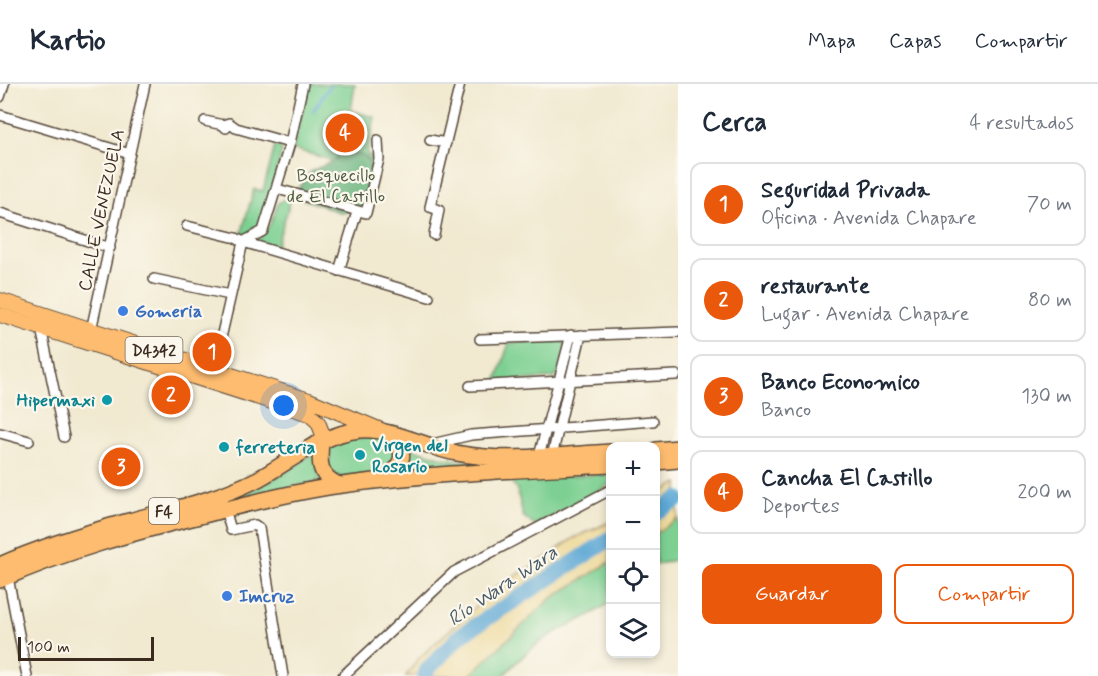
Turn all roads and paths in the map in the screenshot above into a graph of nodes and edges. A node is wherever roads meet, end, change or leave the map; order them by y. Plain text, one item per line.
1 (4, 84) edge
2 (145, 84) edge
3 (303, 84) edge
4 (460, 84) edge
5 (0, 97) edge
6 (0, 115) edge
7 (205, 121) dead end
8 (378, 140) dead end
9 (430, 140) dead end
10 (290, 143) junction
11 (446, 143) junction
12 (130, 154) junction
13 (278, 189) junction
14 (357, 212) junction
15 (0, 213) edge
16 (188, 226) dead end
17 (434, 235) dead end
18 (243, 242) junction
19 (110, 248) junction
20 (339, 271) junction
21 (154, 279) dead end
22 (230, 295) junction
23 (429, 297) dead end
24 (0, 300) edge
25 (0, 315) edge
26 (41, 328) junction
27 (678, 332) edge
28 (576, 335) junction
29 (90, 336) junction
30 (480, 339) dead end
31 (676, 375) dead end
32 (212, 376) junction
33 (559, 381) junction
34 (570, 381) junction
35 (470, 386) dead end
36 (307, 406) junction
37 (653, 422) dead end
38 (546, 429) junction
39 (560, 429) junction
40 (0, 433) edge
41 (388, 434) junction
42 (63, 437) dead end
43 (29, 441) dead end
44 (323, 441) junction
45 (429, 445) junction
46 (678, 448) edge
47 (660, 450) edge
48 (606, 452) edge
49 (546, 456) junction
50 (678, 460) edge
51 (660, 462) edge
52 (606, 465) edge
53 (383, 480) junction
54 (339, 485) junction
55 (606, 492) edge
56 (225, 509) junction
57 (3, 574) edge
58 (27, 676) edge
59 (283, 676) edge
60 (343, 676) edge

1 - 5 street
2 - 12 street, CALLE VENEZUELA
3 - 10 street
4 - 11 street
6 - 12 street
7 - 10 street
8 - 14 street
9 - 11 street
10 - 13 street
11 - 17 street
12 - 19 street, CALLE VENEZUELA
13 - 14 street
13 - 18 street
14 - 20 street
15 - 19 street
16 - 18 street
18 - 20 street
18 - 22 street
19 - 29 street, CALLE VENEZUELA
20 - 23 street
21 - 22 street
22 - 32 street
24 - 29 main road, D4342
25 - 26 main road, D4342
26 - 29 main road, D4342
26 - 42 street
27 - 28 street
28 - 30 street
28 - 33 street
28 - 34 street
29 - 32 main road, D4342
31 - 34 street
32 - 36 main road, D4342
33 - 34 street
33 - 35 street
33 - 38 street
34 - 39 street
36 - 41 main road, D4342
36 - 44 main road
37 - 39 street
38 - 39 street
38 - 45 street
38 - 49 street
39 - 49 street
40 - 43 street
41 - 44 highway, F4
41 - 45 highway, F4
41 - 53 highway
44 - 54 highway
44 - 57 highway, F4
45 - 49 highway, F4
46 - 47 highway
48 - 49 highway, F4
50 - 51 highway
52 - 53 highway, F4
53 - 54 highway, F4
54 - 56 highway, F4
55 - 60 street
56 - 57 highway, F4
56 - 59 street
57 - 58 street

